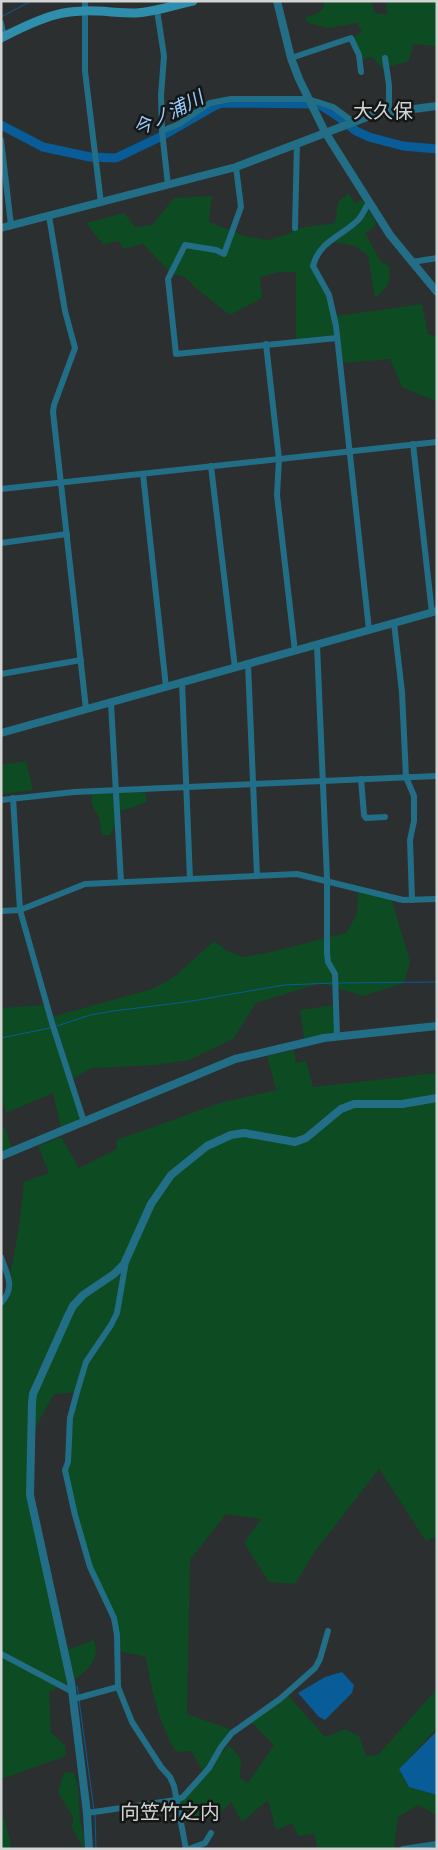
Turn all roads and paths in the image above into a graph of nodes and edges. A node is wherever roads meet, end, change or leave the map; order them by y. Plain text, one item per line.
1 (85, 1) edge
2 (193, 1) edge
3 (277, 1) edge
4 (158, 10) junction
5 (85, 11) junction
6 (1, 23) edge
7 (2, 38) edge
8 (291, 58) junction
9 (385, 58) dead end
10 (361, 72) dead end
11 (308, 99) junction
12 (437, 106) edge
13 (389, 111) junction
14 (352, 121) junction
15 (162, 132) junction
16 (325, 132) junction
17 (1, 140) edge
18 (297, 143) junction
19 (236, 167) junction
20 (168, 185) junction
21 (368, 202) junction
22 (101, 203) junction
23 (49, 216) junction
24 (11, 225) junction
25 (1, 228) edge
26 (295, 228) dead end
27 (437, 258) edge
28 (412, 262) junction
29 (437, 292) edge
30 (337, 338) junction
31 (266, 344) junction
32 (437, 442) edge
33 (413, 444) junction
34 (349, 451) junction
35 (279, 459) junction
36 (212, 466) junction
37 (143, 474) junction
38 (61, 482) junction
39 (1, 489) edge
40 (67, 534) junction
41 (1, 543) edge
42 (434, 612) edge
43 (394, 623) junction
44 (369, 630) junction
45 (317, 645) junction
46 (295, 651) junction
47 (81, 660) junction
48 (248, 664) junction
49 (234, 668) junction
50 (1, 674) edge
51 (182, 682) junction
52 (166, 687) junction
53 (111, 703) junction
54 (86, 709) junction
55 (1, 733) edge
56 (437, 776) edge
57 (406, 777) junction
58 (362, 779) junction
59 (322, 781) junction
60 (253, 784) junction
61 (186, 787) junction
62 (116, 790) junction
63 (13, 798) junction
64 (1, 800) edge
65 (386, 817) dead end
66 (257, 876) junction
67 (190, 879) junction
68 (327, 881) junction
69 (120, 882) junction
70 (437, 899) edge
71 (412, 900) junction
72 (20, 910) junction
73 (1, 911) edge
74 (437, 1026) edge
75 (337, 1036) junction
76 (437, 1098) edge
77 (84, 1122) junction
78 (1, 1156) edge
79 (1, 1257) edge
80 (126, 1260) junction
81 (1, 1303) edge
82 (328, 1631) dead end
83 (1, 1654) edge
84 (118, 1687) junction
85 (73, 1696) junction
86 (176, 1800) junction
87 (86, 1812) junction
88 (211, 1833) dead end
89 (437, 1844) edge
90 (206, 1846) edge
91 (89, 1849) edge
92 (188, 1849) edge
93 (403, 1849) edge

1 - 5 street
2 - 4 main road
3 - 8 street
4 - 5 main road
4 - 15 street
5 - 7 main road
5 - 22 street
6 - 7 street
8 - 10 street
8 - 11 street
9 - 13 street
11 - 14 street
11 - 15 street
11 - 16 street
12 - 13 street
13 - 14 street
14 - 16 street
15 - 20 street
16 - 18 street
16 - 21 street
17 - 24 street
18 - 19 street
18 - 26 street
19 - 20 street
19 - 31 street
20 - 22 street
21 - 28 street
21 - 30 street
22 - 23 street
23 - 24 street
23 - 38 street
24 - 25 street
27 - 28 street
28 - 29 street
30 - 31 street
30 - 34 street
31 - 35 street
32 - 33 street
33 - 34 street
33 - 42 street
34 - 35 street
34 - 44 street
35 - 36 street
35 - 46 street
36 - 37 street
36 - 49 street
37 - 38 street
37 - 52 street
38 - 39 street
38 - 40 street
40 - 41 street
40 - 47 street
42 - 43 street
43 - 44 street
43 - 57 street
44 - 45 street
45 - 46 street
45 - 59 street
46 - 48 street
47 - 50 street
47 - 54 street
48 - 49 street
48 - 60 street
49 - 51 street
51 - 52 street
51 - 61 street
52 - 53 street
53 - 54 street
53 - 62 street
54 - 55 street
56 - 57 street
57 - 58 street
57 - 71 street
58 - 59 street
58 - 65 street
59 - 60 street
59 - 68 street
60 - 61 street
60 - 66 street
61 - 62 street
61 - 67 street
62 - 63 street
62 - 69 street
63 - 64 street
63 - 72 street
66 - 67 street
66 - 68 street
67 - 69 street
68 - 71 street
68 - 75 street
69 - 72 street
70 - 71 street
72 - 73 street
72 - 77 street
74 - 75 street
75 - 77 street
76 - 80 street
77 - 78 street
79 - 81 street
80 - 84 street
80 - 85 street
82 - 86 street
83 - 85 street
84 - 85 street
84 - 86 street
85 - 87 street
86 - 87 street
86 - 92 street
87 - 91 street
88 - 90 street
89 - 93 street
90 - 92 street

